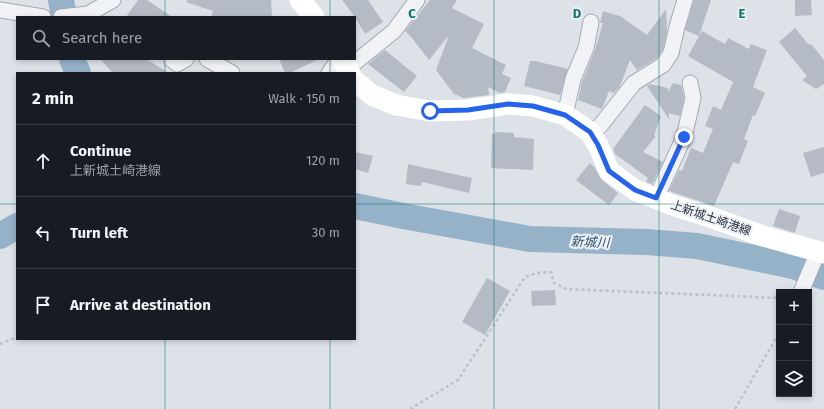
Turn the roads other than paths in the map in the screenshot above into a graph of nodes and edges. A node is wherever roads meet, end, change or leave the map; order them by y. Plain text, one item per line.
1 (114, 0) edge
2 (300, 0) edge
3 (417, 0) edge
4 (686, 0) edge
5 (0, 10) edge
6 (37, 16) edge
7 (73, 16) edge
8 (313, 16) edge
9 (591, 22) dead end
10 (172, 60) edge
11 (184, 60) edge
12 (210, 60) edge
13 (356, 60) edge
14 (356, 60) edge
15 (344, 69) edge
16 (230, 72) edge
17 (356, 80) edge
18 (690, 83) dead end
19 (565, 115) junction
20 (590, 132) junction
21 (656, 198) junction
22 (820, 253) edge
23 (802, 289) edge

1 - 7 street
2 - 8 main road
3 - 13 street
4 - 20 street
5 - 6 street
9 - 19 street
10 - 11 street
12 - 16 street
14 - 15 street
17 - 19 main road, 上新城土崎港線
18 - 21 street
19 - 20 main road, 上新城土崎港線
20 - 21 main road, 上新城土崎港線
21 - 22 main road, 上新城土崎港線
22 - 23 street

